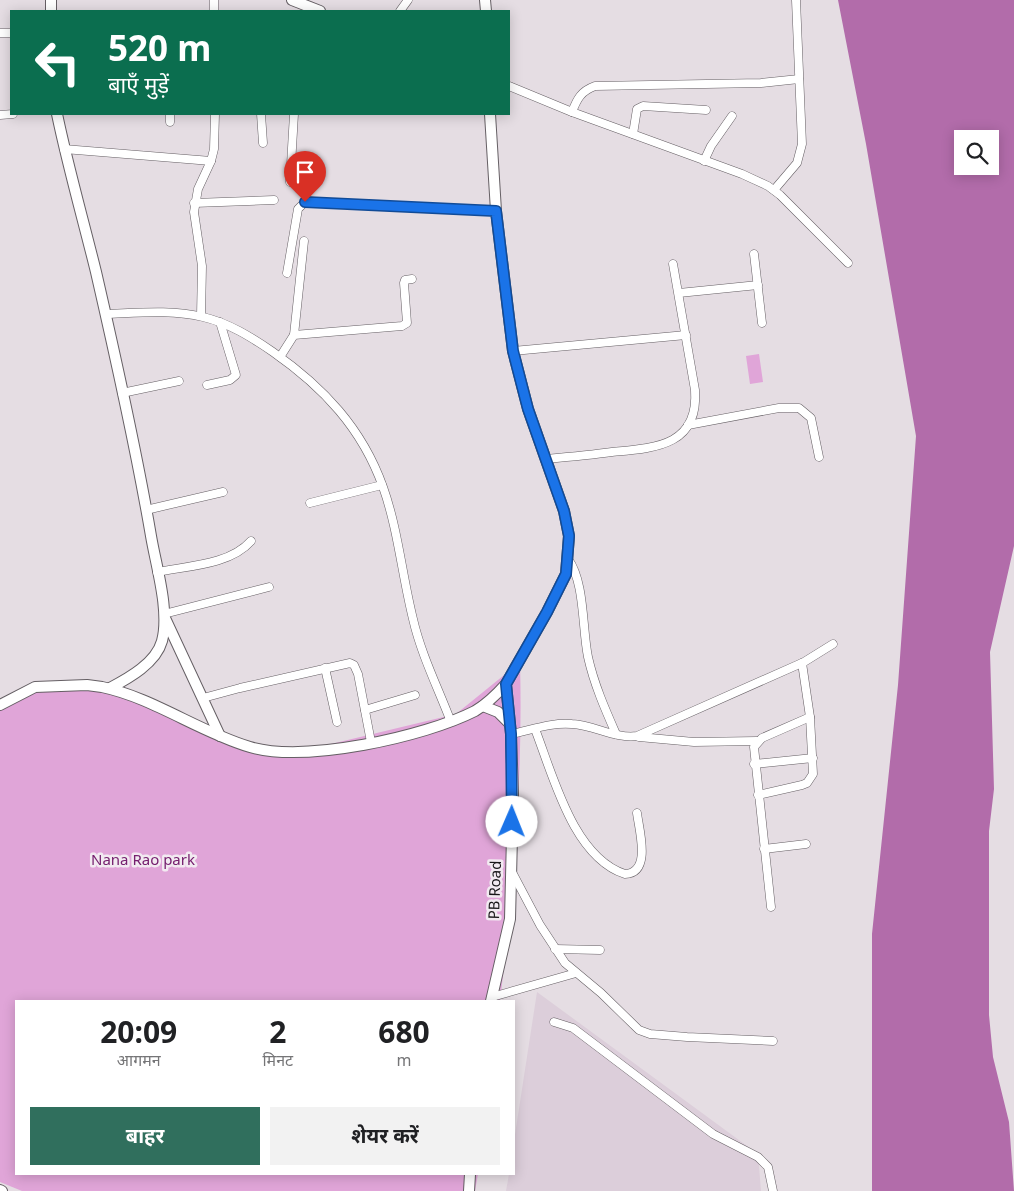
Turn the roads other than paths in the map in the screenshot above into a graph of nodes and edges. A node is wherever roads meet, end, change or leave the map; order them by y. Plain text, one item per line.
1 (295, 0) edge
2 (796, 0) edge
3 (306, 8) edge
4 (799, 79) junction
5 (510, 86) edge
6 (706, 110) dead end
7 (572, 112) junction
8 (57, 115) edge
9 (215, 115) edge
10 (261, 115) edge
11 (294, 115) edge
12 (490, 115) edge
13 (732, 116) dead end
14 (633, 134) junction
15 (263, 143) dead end
16 (64, 149) junction
17 (211, 161) junction
18 (704, 161) junction
19 (290, 182) dead end
20 (774, 190) junction
21 (274, 200) dead end
22 (194, 204) junction
23 (496, 211) junction
24 (304, 241) dead end
25 (754, 254) dead end
26 (848, 263) dead end
27 (673, 264) dead end
28 (287, 273) dead end
29 (412, 279) dead end
30 (758, 285) junction
31 (679, 293) junction
32 (105, 314) junction
33 (201, 316) junction
34 (220, 322) junction
35 (762, 323) dead end
36 (686, 335) junction
37 (294, 336) junction
38 (513, 351) junction
39 (280, 356) junction
40 (179, 381) dead end
41 (208, 385) dead end
42 (122, 393) junction
43 (688, 425) junction
44 (819, 457) dead end
45 (546, 459) junction
46 (382, 485) junction
47 (223, 492) dead end
48 (310, 503) dead end
49 (146, 510) junction
50 (251, 541) dead end
51 (568, 559) junction
52 (157, 572) junction
53 (269, 587) dead end
54 (164, 614) junction
55 (833, 644) dead end
56 (802, 663) junction
57 (325, 668) junction
58 (506, 684) junction
59 (110, 688) junction
60 (415, 695) dead end
61 (203, 698) junction
62 (0, 705) edge
63 (482, 706) junction
64 (365, 710) junction
65 (810, 717) junction
66 (337, 722) dead end
67 (451, 722) junction
68 (535, 729) junction
69 (511, 730) junction
70 (616, 734) junction
71 (220, 736) junction
72 (637, 736) junction
73 (758, 741) junction
74 (371, 742) junction
75 (814, 758) junction
76 (754, 764) junction
77 (758, 795) junction
78 (637, 812) dead end
79 (806, 844) dead end
80 (764, 850) junction
81 (510, 869) junction
82 (771, 907) dead end
83 (555, 949) junction
84 (600, 950) dead end
85 (576, 973) junction
86 (491, 999) edge
87 (554, 1022) dead end
88 (773, 1040) dead end
89 (470, 1175) edge
90 (469, 1191) edge
91 (773, 1191) edge

1 - 3 street
2 - 4 street
4 - 7 street
4 - 20 street
5 - 7 street
6 - 14 street
7 - 14 street
8 - 16 street
9 - 17 street
10 - 15 street
11 - 19 street
12 - 23 street
13 - 18 street
14 - 18 street
16 - 17 street
16 - 32 street
17 - 22 street
18 - 20 street
20 - 26 street
21 - 22 street
22 - 33 street
23 - 28 street
23 - 38 street
24 - 37 street
25 - 30 street
27 - 31 street
29 - 37 street
30 - 31 street
30 - 35 street
31 - 36 street
32 - 33 street
32 - 42 street
33 - 34 street
34 - 39 street
34 - 41 street
36 - 38 street
36 - 43 street
37 - 39 street
38 - 45 street
39 - 46 street
40 - 42 street
42 - 49 street
43 - 44 street
43 - 45 street
45 - 51 street
46 - 48 street
46 - 67 street
47 - 49 street
49 - 52 street
50 - 52 street
51 - 58 street
51 - 70 street
52 - 54 street
53 - 54 street
54 - 59 street
54 - 61 street
55 - 56 street
56 - 65 street
56 - 72 street
57 - 61 street
57 - 64 street
57 - 66 street
58 - 63 street
58 - 69 street, PB Road
59 - 62 street
59 - 71 street
60 - 64 street
61 - 71 street
63 - 67 street
63 - 69 street
64 - 74 street
65 - 73 street
65 - 75 street
67 - 74 street
68 - 69 street
68 - 70 street
68 - 78 street
69 - 81 street, PB Road
70 - 72 street
71 - 74 street
72 - 73 street
73 - 76 street
75 - 76 street
75 - 77 street
76 - 77 street
77 - 80 street
79 - 80 street
80 - 82 street
81 - 83 street
81 - 86 street, PB Road
83 - 84 street
83 - 85 street
85 - 86 street
85 - 88 street
87 - 91 street
89 - 90 street

